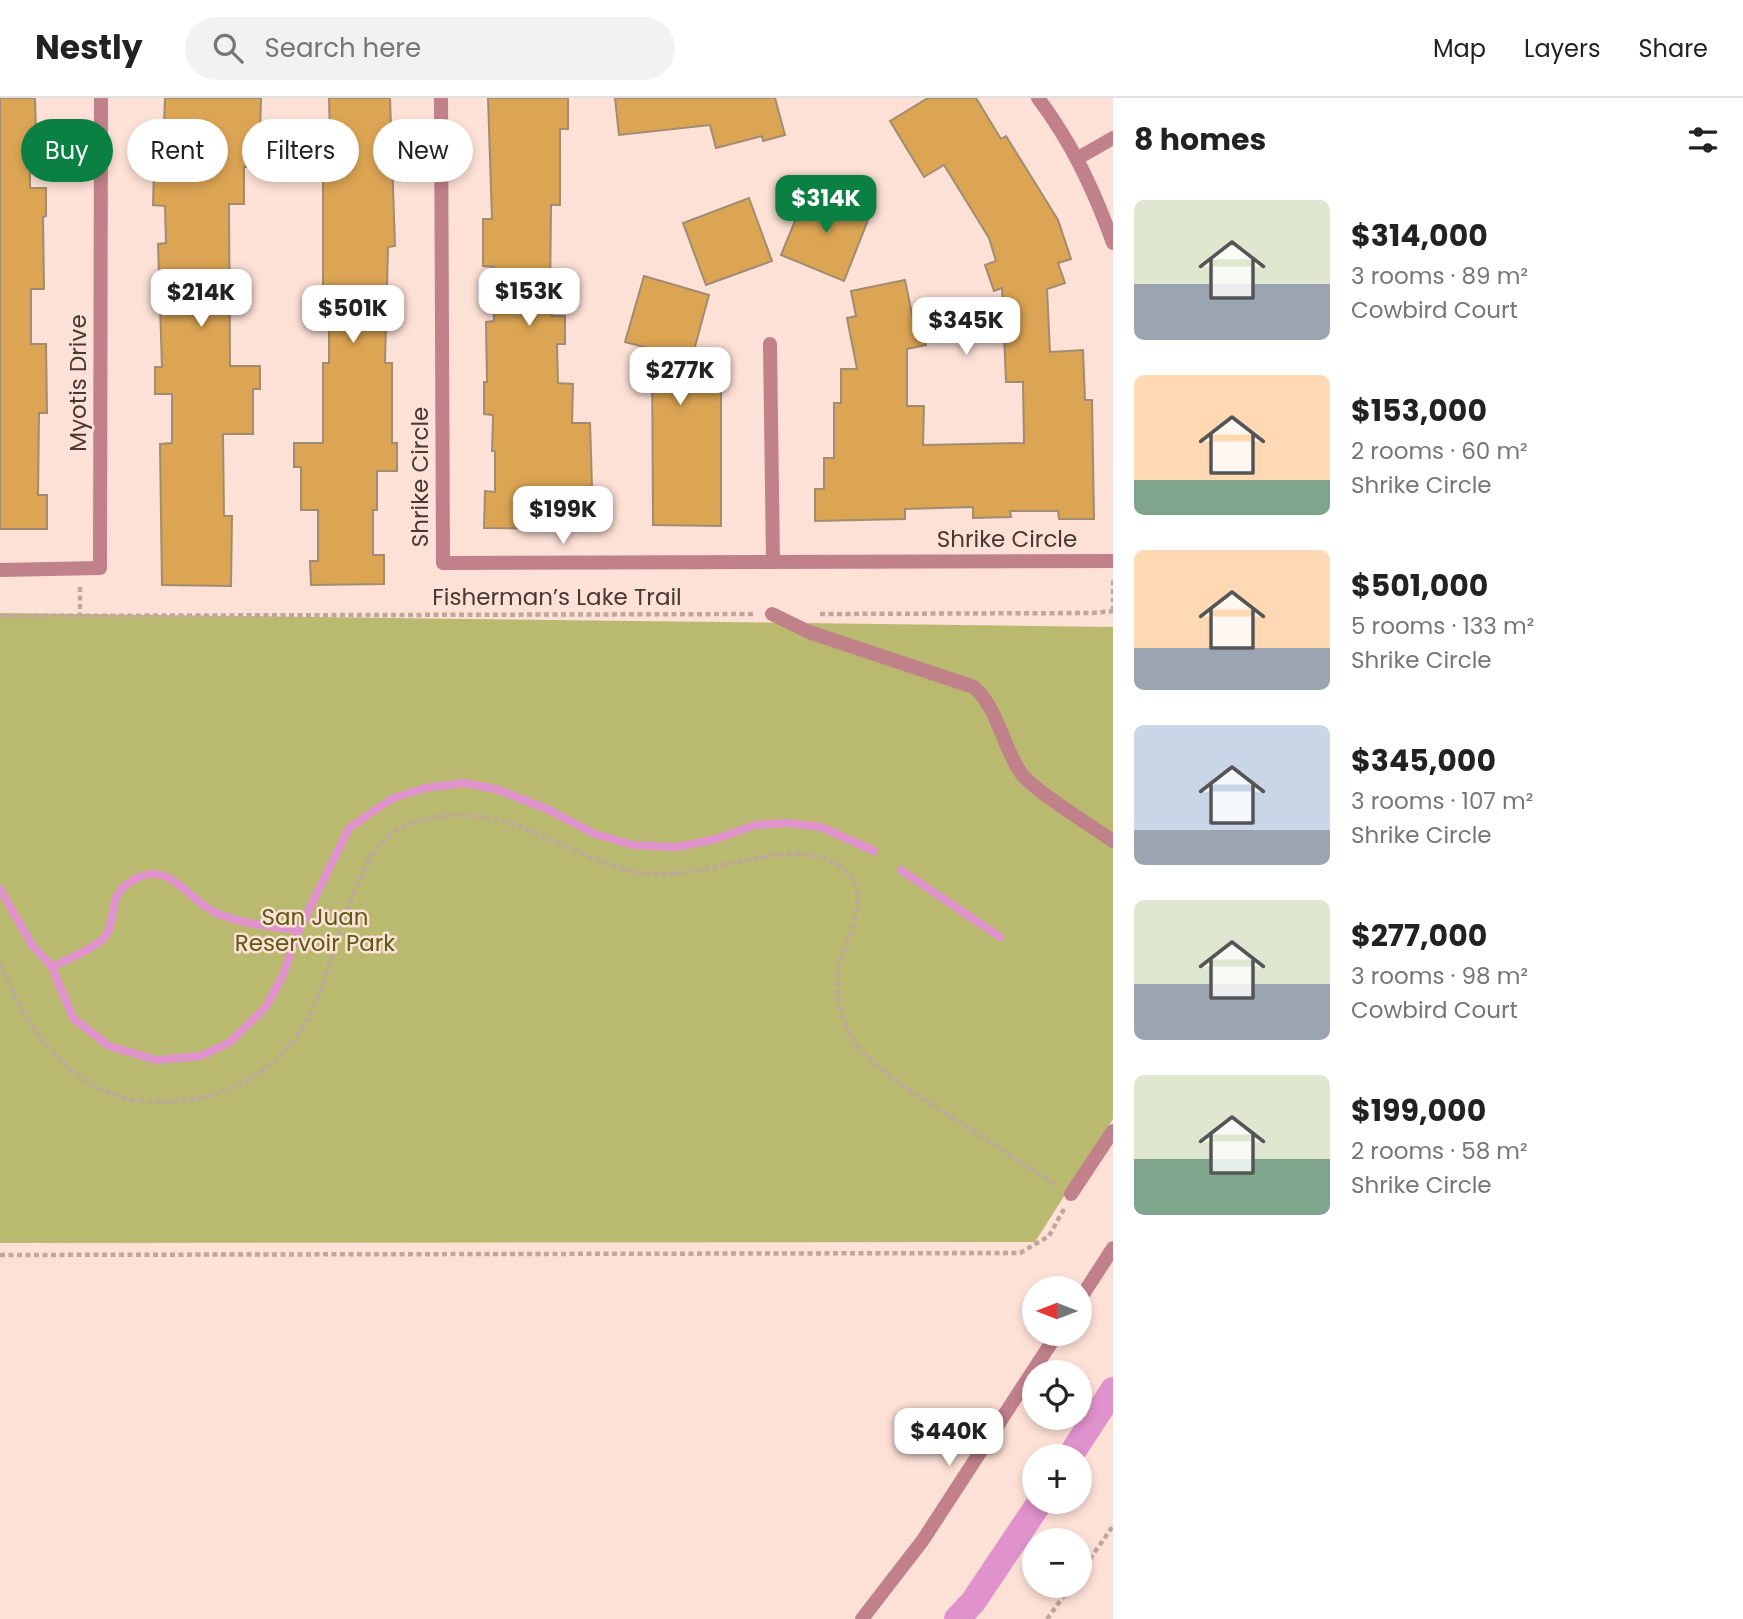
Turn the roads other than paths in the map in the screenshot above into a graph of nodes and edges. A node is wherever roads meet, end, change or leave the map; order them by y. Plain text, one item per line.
1 (101, 98) edge
2 (441, 98) edge
3 (1038, 98) edge
4 (1113, 138) edge
5 (1078, 158) junction
6 (1113, 243) edge
7 (770, 344) dead end
8 (1113, 561) edge
9 (773, 562) junction
10 (0, 570) edge
11 (772, 614) road end
12 (1113, 841) edge
13 (1113, 1131) edge
14 (1071, 1195) road end
15 (1113, 1248) edge
16 (1092, 1280) edge
17 (1049, 1346) edge
18 (862, 1619) edge

1 - 10 street, Myotis Drive
2 - 9 street, Shrike Circle
3 - 5 street
4 - 5 street
5 - 6 street
7 - 9 street
8 - 9 street, Shrike Circle
11 - 12 street
13 - 14 street
15 - 16 street
17 - 18 street

